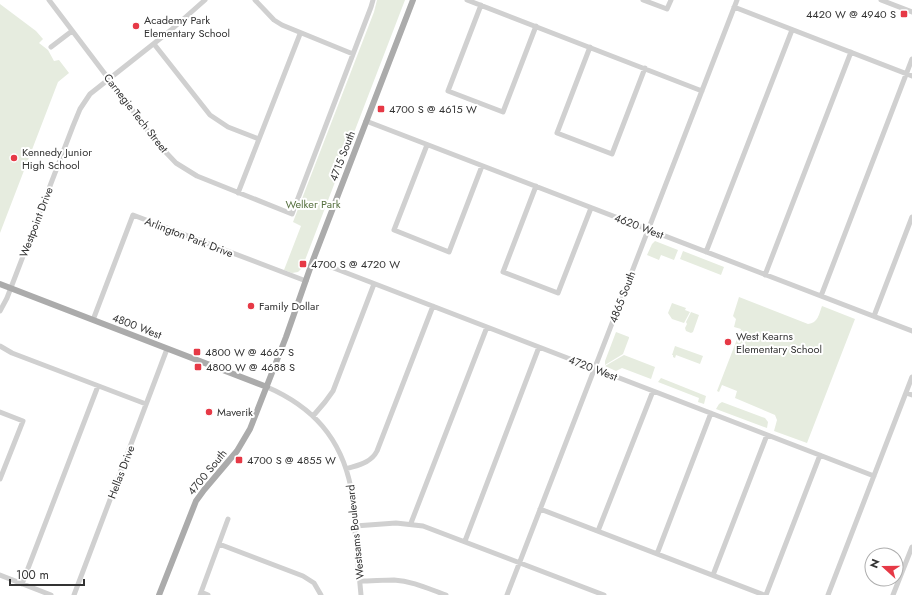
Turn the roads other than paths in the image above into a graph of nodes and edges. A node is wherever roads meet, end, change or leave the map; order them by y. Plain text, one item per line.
1 (48, 0) edge
2 (206, 0) edge
3 (255, 0) edge
4 (373, 0) edge
5 (413, 0) edge
6 (467, 0) edge
7 (643, 0) edge
8 (671, 0) edge
9 (737, 0) edge
10 (881, 0) edge
11 (481, 5) junction
12 (734, 7) junction
13 (912, 12) edge
14 (536, 26) junction
15 (792, 30) junction
16 (72, 31) junction
17 (300, 34) junction
18 (154, 44) junction
19 (51, 47) dead end
20 (590, 47) junction
21 (851, 52) junction
22 (353, 54) junction
23 (912, 59) edge
24 (645, 68) junction
25 (906, 74) junction
26 (912, 76) edge
27 (109, 79) junction
28 (702, 91) junction
29 (366, 121) junction
30 (259, 139) junction
31 (427, 145) junction
32 (482, 166) junction
33 (536, 186) junction
34 (238, 193) junction
35 (591, 208) junction
36 (912, 217) edge
37 (648, 230) junction
38 (706, 252) junction
39 (313, 260) junction
40 (765, 275) junction
41 (306, 281) junction
42 (0, 284) edge
43 (374, 284) junction
44 (11, 288) junction
45 (821, 296) junction
46 (433, 306) junction
47 (0, 311) edge
48 (874, 316) junction
49 (92, 320) junction
50 (487, 327) junction
51 (912, 331) edge
52 (0, 346) edge
53 (539, 347) junction
54 (167, 349) junction
55 (594, 368) junction
56 (912, 377) edge
57 (98, 386) junction
58 (267, 387) junction
59 (653, 391) junction
60 (906, 393) junction
61 (912, 395) edge
62 (146, 404) junction
63 (0, 412) edge
64 (711, 413) junction
65 (313, 416) junction
66 (767, 435) junction
67 (820, 455) junction
68 (346, 469) junction
69 (874, 476) junction
70 (0, 479) edge
71 (540, 509) junction
72 (228, 519) dead end
73 (411, 523) junction
74 (355, 526) junction
75 (598, 531) junction
76 (465, 541) junction
77 (219, 544) junction
78 (912, 547) edge
79 (657, 554) junction
80 (520, 562) junction
81 (713, 575) junction
82 (0, 576) edge
83 (360, 581) junction
84 (22, 584) junction
85 (200, 594) edge
86 (51, 595) edge
87 (74, 595) edge
88 (159, 595) edge
89 (208, 595) edge
90 (322, 595) edge
91 (361, 595) edge
92 (446, 595) edge
93 (507, 595) edge
94 (604, 595) edge
95 (765, 595) edge
96 (828, 595) edge
97 (894, 595) edge

1 - 16 street, Carnegie Tech Street
2 - 18 street, Westpoint Drive
3 - 17 street
4 - 22 street
5 - 29 main road, 4715 South
6 - 11 street
7 - 8 street
9 - 12 street, 4865 South
10 - 13 street
11 - 14 street
11 - 14 street
12 - 15 street
12 - 28 street, 4865 South
14 - 20 street
15 - 21 street
15 - 38 street
16 - 19 street
16 - 27 street, Carnegie Tech Street
17 - 22 street
17 - 30 street
18 - 27 street, Westpoint Drive
18 - 30 street
20 - 24 street
20 - 24 street
21 - 25 street
21 - 40 street
22 - 34 street, Carnegie Tech Street
23 - 25 street
24 - 28 street
25 - 26 street
25 - 45 street
27 - 34 street, Carnegie Tech Street
27 - 44 street, Westpoint Drive
28 - 37 street, 4865 South
29 - 31 street, 4620 West
29 - 39 main road, 4715 South
30 - 34 street
31 - 32 street, 4620 West
31 - 32 street
32 - 33 street, 4620 West
33 - 35 street, 4620 West
33 - 35 street
35 - 37 street, 4620 West
36 - 48 street
37 - 38 street, 4620 West
37 - 55 street, 4865 South
38 - 40 street, 4620 West
39 - 41 main road, 4715 South
39 - 43 street, 4720 West
40 - 45 street, 4620 West
41 - 49 street, Arlington Park Drive
41 - 58 main road, 4715 South
42 - 44 main road, 4800 West
43 - 46 street, 4720 West
43 - 65 street
44 - 47 street, Westpoint Drive
44 - 49 main road, 4800 West
45 - 48 street, 4620 West
46 - 50 street, 4720 West
46 - 68 street
48 - 51 street, 4620 West
49 - 54 main road, 4800 West
50 - 53 street, 4720 West
50 - 73 street
52 - 57 street
53 - 55 street, 4720 West
53 - 76 street
54 - 58 main road, 4800 West
54 - 62 street, Hellas Drive
55 - 59 street, 4720 West
55 - 71 street, 4865 South
56 - 60 street
57 - 62 street
57 - 84 street
58 - 65 street, Westsams Boulevard
58 - 88 main road, 4700 South
59 - 64 street, 4720 West
59 - 75 street
60 - 61 street
60 - 69 street
62 - 87 street, Hellas Drive
63 - 70 street
64 - 66 street, 4720 West
64 - 79 street
65 - 68 street, Westsams Boulevard
66 - 67 street, 4720 West
66 - 81 street
67 - 69 street, 4720 West
67 - 95 street
68 - 74 street, Westsams Boulevard
69 - 96 street
71 - 75 street
71 - 80 street, 4865 South
72 - 77 street
73 - 74 street
73 - 76 street
74 - 83 street, Westsams Boulevard
75 - 79 street
76 - 80 street
77 - 85 street
77 - 90 street
78 - 97 street
79 - 81 street
80 - 93 street, 4865 South
80 - 94 street
81 - 95 street
82 - 84 street
83 - 91 street, Westsams Boulevard
83 - 92 street
84 - 86 street
85 - 89 street

